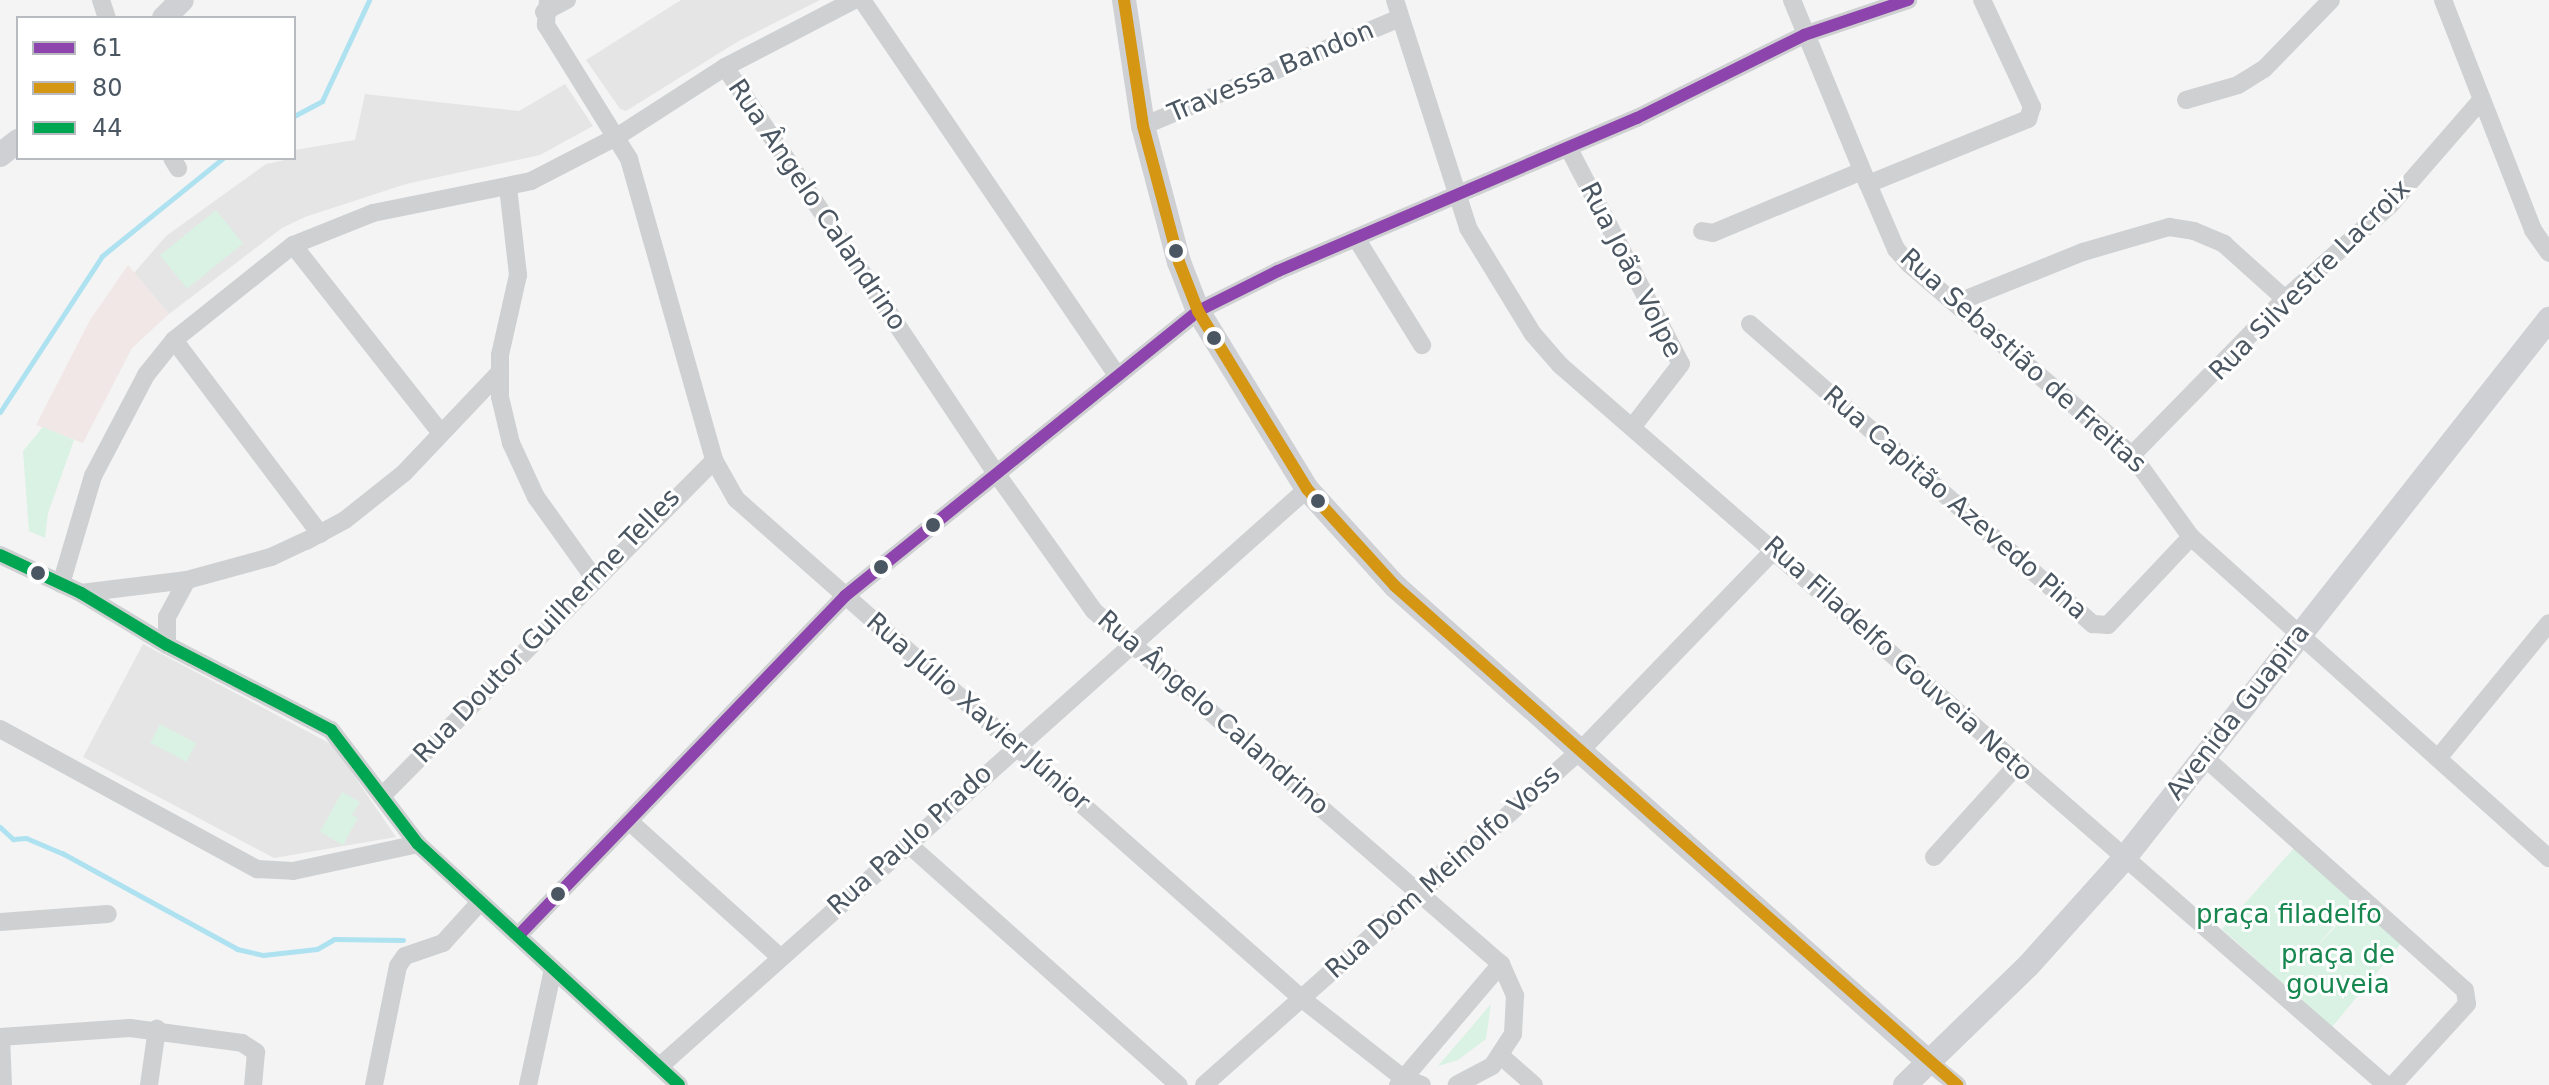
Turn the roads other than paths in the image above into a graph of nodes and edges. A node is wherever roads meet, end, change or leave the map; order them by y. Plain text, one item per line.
1 (182, 0) edge
2 (567, 0) edge
3 (854, 0) edge
4 (862, 0) edge
5 (1124, 0) edge
6 (1395, 0) edge
7 (1792, 0) edge
8 (1908, 0) edge
9 (1982, 0) edge
10 (2331, 0) edge
11 (2443, 0) edge
12 (546, 5) edge
13 (166, 16) edge
14 (1400, 18) junction
15 (1804, 35) junction
16 (725, 67) junction
17 (2482, 99) junction
18 (2186, 100) dead end
19 (1143, 126) junction
20 (618, 136) junction
21 (16, 143) edge
22 (1569, 149) junction
23 (0, 155) edge
24 (1865, 178) junction
25 (508, 187) junction
26 (1454, 197) junction
27 (1702, 231) dead end
28 (2541, 233) edge
29 (1356, 238) junction
30 (293, 245) junction
31 (2549, 253) edge
32 (2285, 299) junction
33 (1956, 303) junction
34 (1198, 311) junction
35 (2549, 319) edge
36 (1750, 324) dead end
37 (174, 340) junction
38 (1422, 345) dead end
39 (497, 375) junction
40 (1117, 375) junction
41 (1633, 426) junction
42 (441, 433) junction
43 (2132, 455) junction
44 (714, 460) junction
45 (996, 473) junction
46 (1307, 489) junction
47 (320, 534) junction
48 (2191, 537) junction
49 (1775, 549) junction
50 (0, 555) edge
51 (594, 578) junction
52 (187, 580) junction
53 (61, 584) junction
54 (81, 593) junction
55 (845, 596) junction
56 (2549, 623) edge
57 (2299, 634) junction
58 (1131, 644) junction
59 (167, 645) junction
60 (0, 729) edge
61 (1017, 744) junction
62 (1582, 749) junction
63 (2203, 756) junction
64 (2439, 757) junction
65 (2017, 765) junction
66 (383, 795) junction
67 (630, 822) junction
68 (907, 843) junction
69 (418, 844) junction
70 (1934, 857) dead end
71 (2549, 858) edge
72 (2123, 860) junction
73 (1419, 893) junction
74 (480, 902) junction
75 (108, 914) dead end
76 (0, 922) edge
77 (518, 936) junction
78 (779, 956) junction
79 (1501, 964) junction
80 (553, 969) junction
81 (1301, 998) junction
82 (157, 1029) junction
83 (1, 1037) edge
84 (1501, 1056) junction
85 (1930, 1063) junction
86 (659, 1067) junction
87 (1400, 1081) edge
88 (3, 1085) edge
89 (149, 1085) edge
90 (253, 1085) edge
91 (374, 1085) edge
92 (528, 1085) edge
93 (679, 1085) edge
94 (1179, 1085) edge
95 (1204, 1085) edge
96 (1422, 1085) edge
97 (1457, 1085) edge
98 (1534, 1085) edge
99 (1905, 1085) edge
100 (1957, 1085) edge
101 (2386, 1085) edge
102 (2393, 1085) edge

1 - 13 street
2 - 12 street
3 - 16 street
4 - 40 street
5 - 19 street
6 - 14 street, Rua Filadelfo Gouveia Neto
7 - 15 street, Rua Sebastião de Freitas
8 - 15 street
9 - 24 street
10 - 18 street
11 - 17 street
12 - 20 street, Rua Júlio Xavier Júnior
14 - 19 street, Travessa Bandon
14 - 26 street, Rua Filadelfo Gouveia Neto
15 - 22 street
15 - 24 street, Rua Sebastião de Freitas
16 - 20 street
16 - 45 street, Rua Ângelo Calandrino
17 - 28 street
17 - 32 street, Rua Silvestre Lacroix
19 - 34 street
20 - 25 street
20 - 44 street, Rua Júlio Xavier Júnior
21 - 23 street
22 - 26 street
22 - 41 street, Rua João Volpe
24 - 27 street
24 - 33 street, Rua Sebastião de Freitas
25 - 30 street
25 - 39 street
26 - 29 street
26 - 41 street, Rua Filadelfo Gouveia Neto
28 - 31 street
29 - 34 street
29 - 38 street
30 - 37 street
30 - 42 street
32 - 33 street
32 - 43 street, Rua Silvestre Lacroix
33 - 43 street, Rua Sebastião de Freitas
34 - 40 street
34 - 46 street
35 - 57 street, Avenida Guapira
36 - 48 street, Rua Capitão Azevedo Pina
37 - 47 street
37 - 53 street
39 - 42 street
39 - 51 street
40 - 45 street
41 - 49 street, Rua Filadelfo Gouveia Neto
42 - 47 street
43 - 48 street, Rua Sebastião de Freitas
44 - 51 street, Rua Doutor Guilherme Telles
44 - 55 street, Rua Júlio Xavier Júnior
45 - 55 street
45 - 58 street, Rua Ângelo Calandrino
46 - 58 street, Rua Paulo Prado
46 - 62 street
47 - 52 street
48 - 57 street, Rua Sebastião de Freitas
49 - 62 street, Rua Dom Meinolfo Voss
49 - 65 street, Rua Filadelfo Gouveia Neto
50 - 53 street
51 - 66 street, Rua Doutor Guilherme Telles
52 - 54 street
52 - 59 street
53 - 54 street
54 - 59 street
55 - 61 street, Rua Júlio Xavier Júnior
55 - 67 street
56 - 64 street
57 - 63 street, Avenida Guapira
57 - 64 street, Rua Sebastião de Freitas
58 - 61 street, Rua Paulo Prado
58 - 73 street, Rua Ângelo Calandrino
59 - 66 street
60 - 69 street
61 - 68 street, Rua Paulo Prado
61 - 81 street, Rua Júlio Xavier Júnior
62 - 73 street, Rua Dom Meinolfo Voss
62 - 85 street
63 - 72 street, Avenida Guapira
63 - 102 street
64 - 71 street, Rua Sebastião de Freitas
65 - 70 street
65 - 72 street, Rua Filadelfo Gouveia Neto
66 - 69 street
67 - 77 street
67 - 78 street
68 - 78 street, Rua Paulo Prado
68 - 94 street
69 - 74 street
72 - 85 street, Avenida Guapira
72 - 101 street, Rua Filadelfo Gouveia Neto
73 - 79 street, Rua Ângelo Calandrino
73 - 81 street, Rua Dom Meinolfo Voss
74 - 77 street
74 - 91 street
75 - 76 street
77 - 80 street
78 - 86 street, Rua Paulo Prado
79 - 84 street
79 - 87 street
80 - 86 street
80 - 92 street
81 - 87 street, Rua Júlio Xavier Júnior
81 - 95 street, Rua Dom Meinolfo Voss
82 - 83 street
82 - 89 street
82 - 90 street
83 - 88 street
84 - 97 street
84 - 98 street
85 - 99 street, Avenida Guapira
85 - 100 street
86 - 93 street
87 - 96 street, Rua Júlio Xavier Júnior

